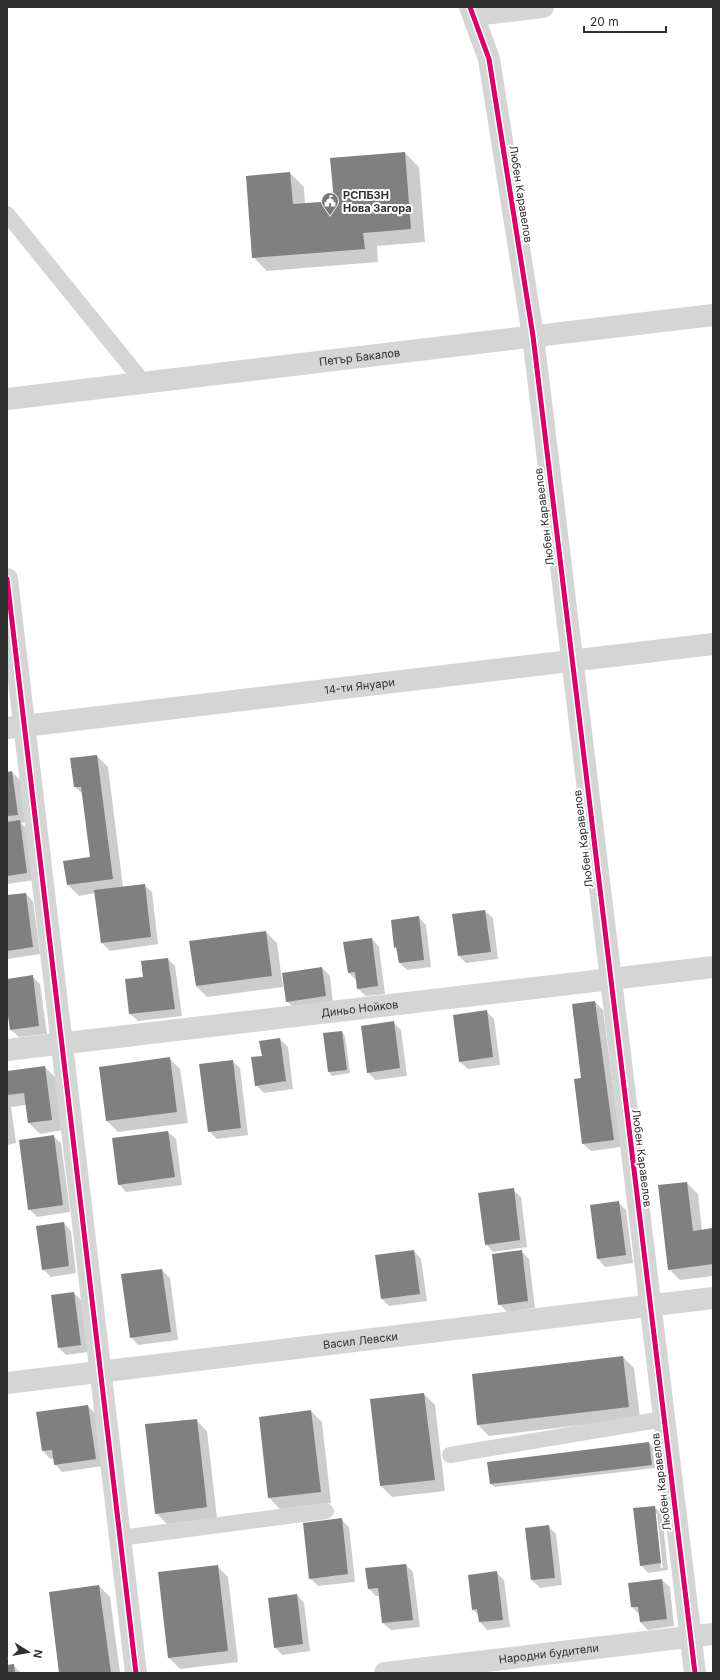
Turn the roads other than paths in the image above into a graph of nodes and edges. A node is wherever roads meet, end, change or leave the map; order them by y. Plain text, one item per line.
1 (543, 7) edge
2 (476, 10) edge
3 (7, 214) edge
4 (713, 315) edge
5 (533, 336) junction
6 (144, 383) junction
7 (7, 399) edge
8 (7, 579) edge
9 (713, 644) edge
10 (572, 661) junction
11 (16, 727) edge
12 (713, 967) edge
13 (610, 980) junction
14 (62, 1044) junction
15 (7, 1050) edge
16 (713, 1298) edge
17 (650, 1305) junction
18 (100, 1371) junction
19 (7, 1383) edge
20 (664, 1420) junction
21 (450, 1455) dead end
22 (326, 1511) dead end
23 (120, 1538) junction
24 (713, 1634) edge
25 (690, 1636) junction
26 (136, 1673) edge
27 (385, 1673) edge
28 (695, 1673) edge

1 - 2 street
2 - 5 street, Любен Каравелов
3 - 6 lane
4 - 5 street, Петър Бакалов
5 - 6 street, Петър Бакалов
5 - 10 street, Любен Каравелов
6 - 7 street, Петър Бакалов
8 - 11 street
9 - 10 street, 14-ти Януари
10 - 11 street, 14-ти Януари
10 - 13 street, Любен Каравелов
11 - 14 street
12 - 13 street, Диньо Нойков
13 - 14 street, Диньо Нойков
13 - 17 street, Любен Каравелов
14 - 15 street, Диньо Нойков
14 - 18 street
16 - 17 street, Васил Левски
17 - 18 street, Васил Левски
17 - 20 street, Любен Каравелов
18 - 19 street, Васил Левски
18 - 23 street
20 - 21 lane
20 - 25 street, Любен Каравелов
22 - 23 lane
23 - 26 street
24 - 25 street, Народни будители
25 - 27 street, Народни будители
25 - 28 street, Любен Каравелов

